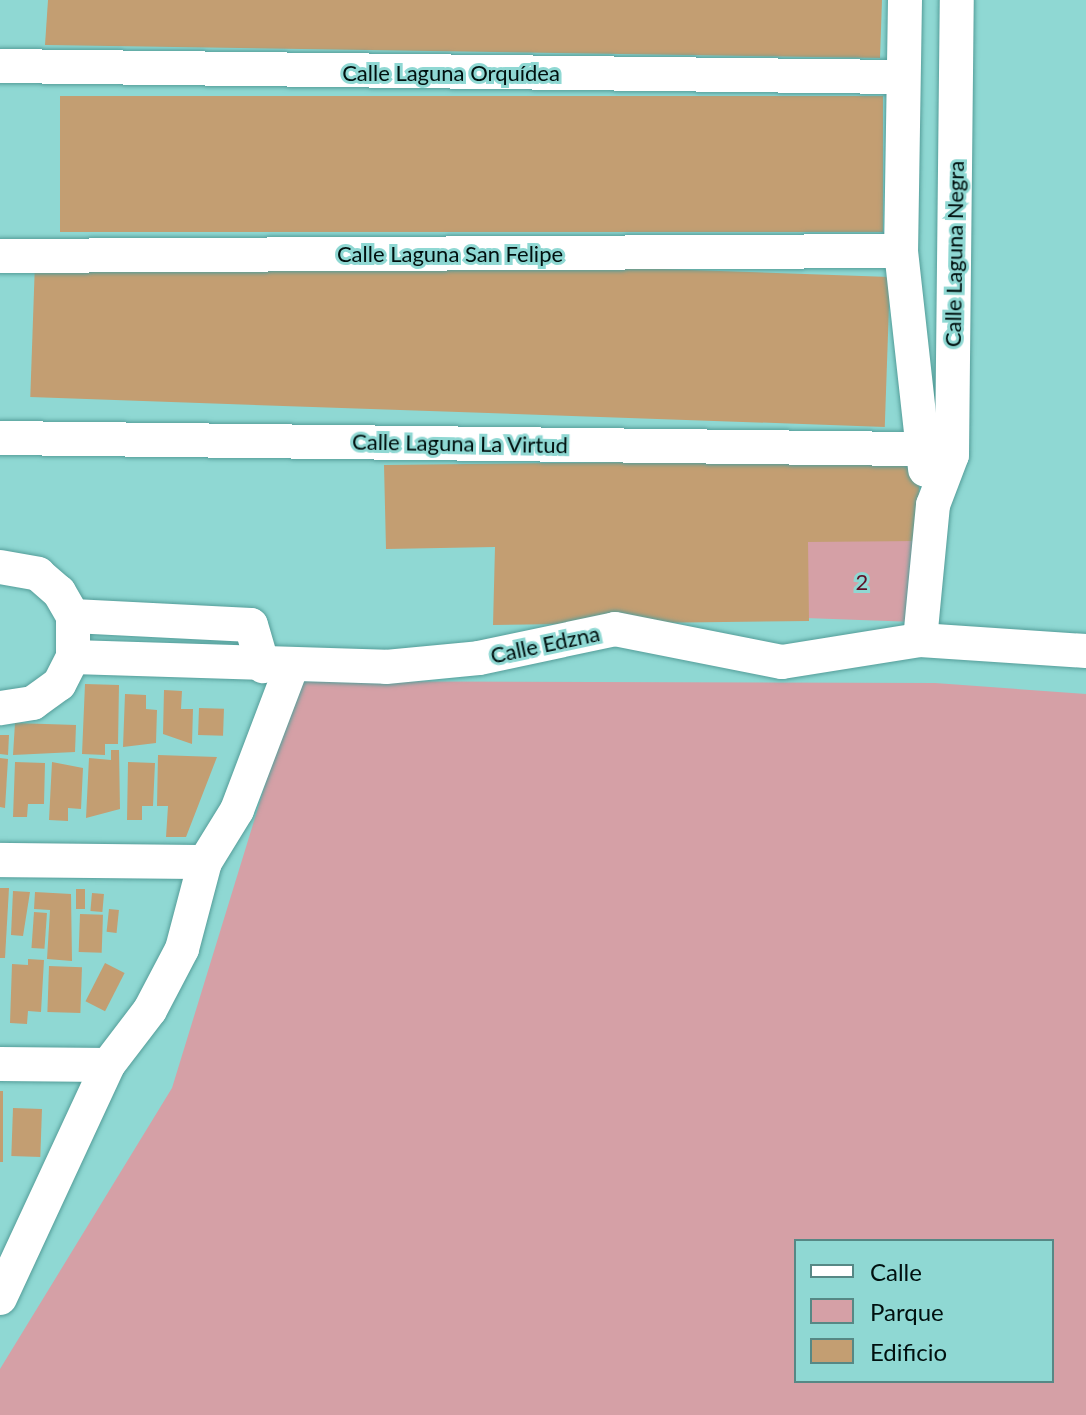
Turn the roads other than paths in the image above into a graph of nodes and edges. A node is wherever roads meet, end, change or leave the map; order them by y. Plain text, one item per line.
1 (905, 0) edge
2 (957, 0) edge
3 (0, 66) edge
4 (902, 77) junction
5 (901, 251) junction
6 (0, 256) edge
7 (0, 438) edge
8 (920, 449) junction
9 (933, 505) junction
10 (0, 567) edge
11 (73, 616) junction
12 (920, 640) junction
13 (1086, 651) edge
14 (73, 657) junction
15 (277, 666) junction
16 (0, 708) edge
17 (0, 860) edge
18 (205, 862) junction
19 (0, 1064) edge
20 (108, 1065) junction
21 (5, 1265) edge
22 (0, 1298) edge

1 - 4 street, Calle Laguna Negra
2 - 9 street, Calle Laguna Negra
3 - 4 street, Calle Laguna Orquídea
4 - 5 street, Calle Laguna Negra
5 - 6 street, Calle Laguna San Felipe
5 - 8 street, Calle Laguna Negra
7 - 8 street, Calle Laguna La Virtud
8 - 9 street, Calle Laguna Negra
9 - 12 street, Calle Laguna Negra
10 - 11 street
11 - 14 street
11 - 15 street
12 - 13 street, Calle Edzna
12 - 15 street, Calle Edzna
14 - 15 street, Calle Edzna
14 - 16 street
15 - 18 street
17 - 18 street
18 - 20 street
19 - 20 street
20 - 21 street
21 - 22 street

